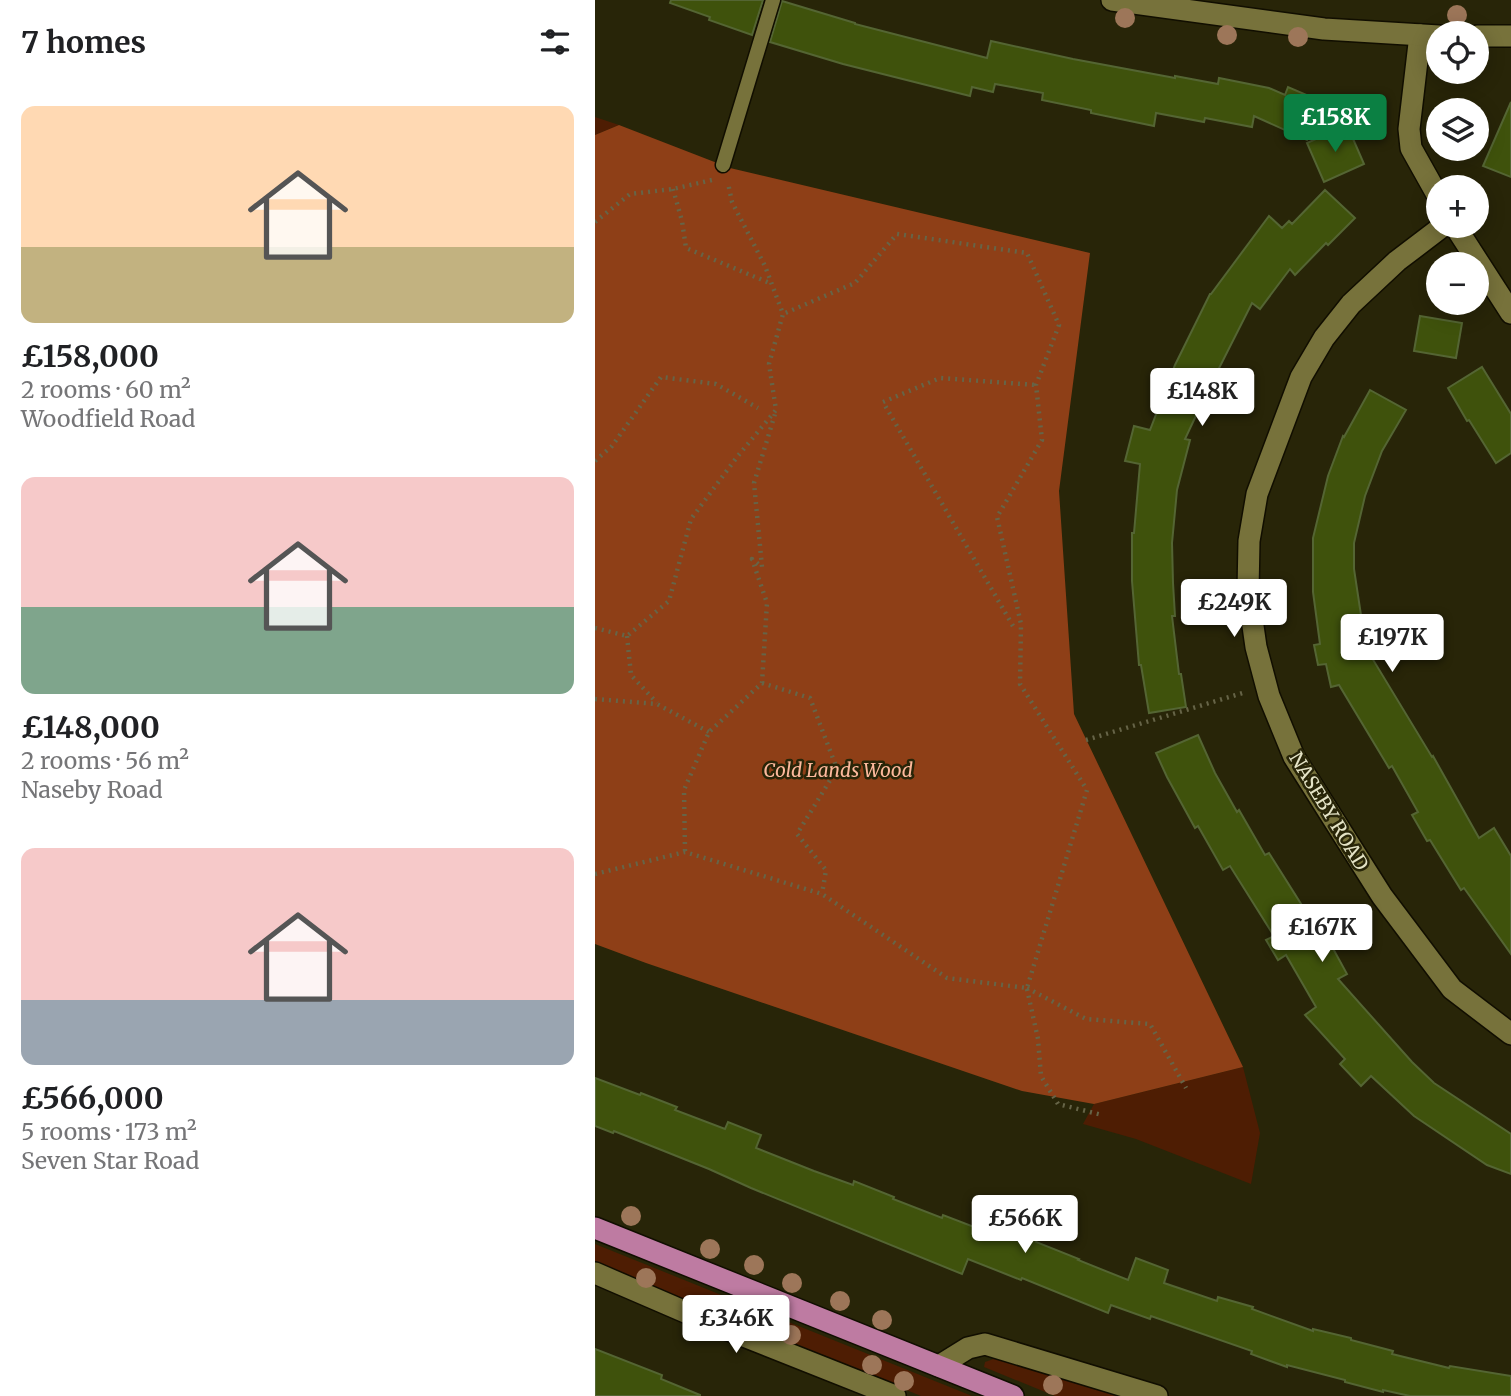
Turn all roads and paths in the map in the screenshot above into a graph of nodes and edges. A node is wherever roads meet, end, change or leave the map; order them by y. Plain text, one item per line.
1 (773, 0) edge
2 (1112, 0) edge
3 (1426, 35) edge
4 (1489, 36) edge
5 (1511, 36) edge
6 (1426, 49) edge
7 (725, 171) junction
8 (1426, 175) edge
9 (674, 189) junction
10 (595, 222) edge
11 (1427, 238) edge
12 (1463, 238) edge
13 (772, 284) junction
14 (1511, 313) edge
15 (783, 314) junction
16 (1036, 384) junction
17 (758, 408) dead end
18 (776, 410) junction
19 (595, 461) edge
20 (1013, 626) dead end
21 (595, 628) edge
22 (627, 636) junction
23 (762, 683) junction
24 (1267, 686) junction
25 (595, 699) edge
26 (657, 704) junction
27 (709, 732) junction
28 (1086, 740) dead end
29 (685, 852) junction
30 (595, 874) edge
31 (822, 894) junction
32 (1027, 988) junction
33 (1511, 1034) edge
34 (1187, 1088) dead end
35 (1102, 1115) dead end
36 (595, 1228) edge
37 (595, 1273) edge
38 (939, 1366) junction
39 (895, 1396) edge
40 (1013, 1396) edge
41 (1157, 1396) edge

1 - 7 lane
2 - 3 street
4 - 5 street
6 - 8 street
7 - 9 path
7 - 13 path
9 - 10 path
9 - 13 path
11 - 24 street, NASEBY ROAD
12 - 14 street
13 - 15 path
15 - 16 path
15 - 18 path
16 - 20 path
16 - 32 path
17 - 19 path
18 - 22 path
18 - 23 path
21 - 22 path
22 - 26 path
23 - 27 path
23 - 31 path
24 - 28 path
24 - 33 street, NASEBY ROAD
25 - 26 path
26 - 27 path
27 - 29 path
29 - 30 path
29 - 31 path
31 - 32 path
32 - 34 path
32 - 35 path
36 - 38 highway
37 - 39 street
38 - 40 highway
38 - 41 street

